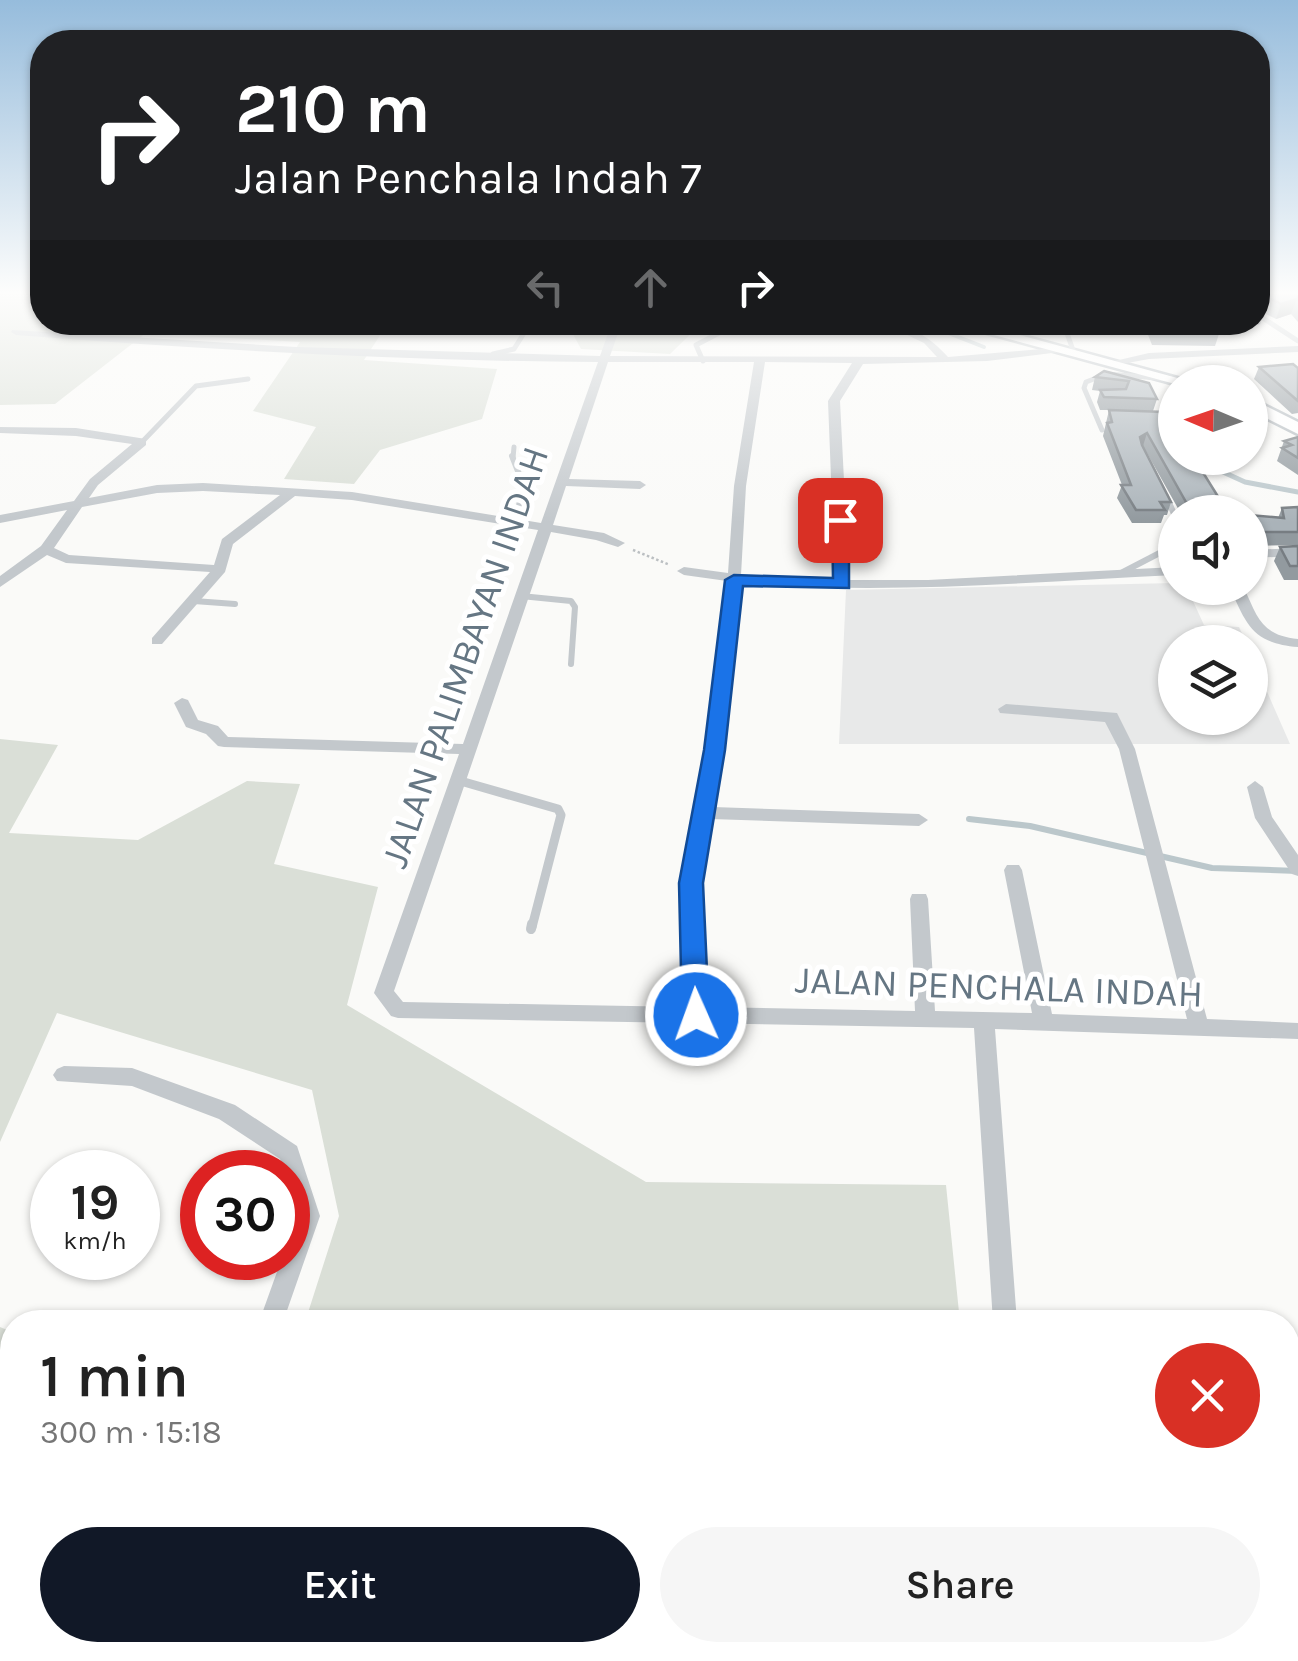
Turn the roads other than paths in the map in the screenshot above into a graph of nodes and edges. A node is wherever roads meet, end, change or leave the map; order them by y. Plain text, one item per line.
1 (601, 369) edge
2 (759, 369) edge
3 (854, 369) edge
4 (1132, 369) edge
5 (1158, 376) edge
6 (248, 379) dead end
7 (1158, 379) edge
8 (1086, 396) junction
9 (1103, 396) edge
10 (1268, 413) edge
11 (1096, 416) junction
12 (1113, 416) edge
13 (1298, 429) edge
14 (0, 430) edge
15 (1102, 430) dead end
16 (142, 442) junction
17 (514, 447) dead end
18 (560, 482) junction
19 (1159, 484) edge
20 (640, 485) dead end
21 (293, 492) junction
22 (1164, 495) edge
23 (76, 505) junction
24 (0, 519) edge
25 (516, 522) junction
26 (546, 527) junction
27 (618, 544) road end
28 (46, 549) junction
29 (1298, 552) edge
30 (1268, 553) edge
31 (1158, 554) edge
32 (220, 568) junction
33 (684, 571) road end
34 (1158, 573) edge
35 (1121, 574) junction
36 (734, 580) junction
37 (0, 583) edge
38 (842, 584) junction
39 (521, 596) junction
40 (189, 604) junction
41 (234, 604) dead end
42 (1244, 605) edge
43 (157, 641) dead end
44 (1298, 643) edge
45 (571, 664) dead end
46 (182, 704) dead end
47 (1006, 709) dead end
48 (466, 749) junction
49 (454, 780) junction
50 (1256, 787) dead end
51 (704, 813) junction
52 (919, 820) dead end
53 (1295, 863) edge
54 (1013, 870) dead end
55 (919, 899) dead end
56 (531, 929) dead end
57 (398, 1010) joint
58 (696, 1015) junction
59 (925, 1019) junction
60 (984, 1020) junction
61 (1044, 1022) junction
62 (1200, 1027) junction
63 (1298, 1031) edge
64 (64, 1076) dead end
65 (275, 1310) edge
66 (1004, 1310) edge

1 - 18 street, JALAN PALIMBAYAN INDAH
2 - 36 street
3 - 38 street
4 - 5 street
6 - 16 lane
7 - 8 lane
8 - 9 lane
8 - 11 lane
10 - 13 street
11 - 12 lane
11 - 15 lane
14 - 16 street
16 - 23 street
17 - 25 lane
18 - 20 street
18 - 26 street, JALAN PALIMBAYAN INDAH
19 - 22 lane
21 - 23 street
21 - 25 street
21 - 32 street
23 - 24 street
23 - 28 street
25 - 26 street
26 - 27 street
26 - 39 street, JALAN PALIMBAYAN INDAH
28 - 32 street
28 - 37 street
29 - 30 street
31 - 35 lane
32 - 40 street
33 - 36 street
34 - 35 street
35 - 38 street
36 - 38 street
36 - 51 street
39 - 45 lane
39 - 48 street, JALAN PALIMBAYAN INDAH
40 - 41 lane
40 - 43 street
42 - 44 street
46 - 48 street
47 - 62 street
48 - 49 street, JALAN PALIMBAYAN INDAH
49 - 56 lane
49 - 57 street, JALAN PALIMBAYAN INDAH
50 - 53 street
51 - 52 street
51 - 58 street
54 - 61 street
55 - 59 street
57 - 58 street, JALAN PENCHALA INDAH
58 - 59 street, JALAN PENCHALA INDAH
59 - 60 street, JALAN PENCHALA INDAH
60 - 61 street, JALAN PENCHALA INDAH
60 - 66 street
61 - 62 street, JALAN PENCHALA INDAH
62 - 63 street, JALAN PENCHALA INDAH
64 - 65 street

